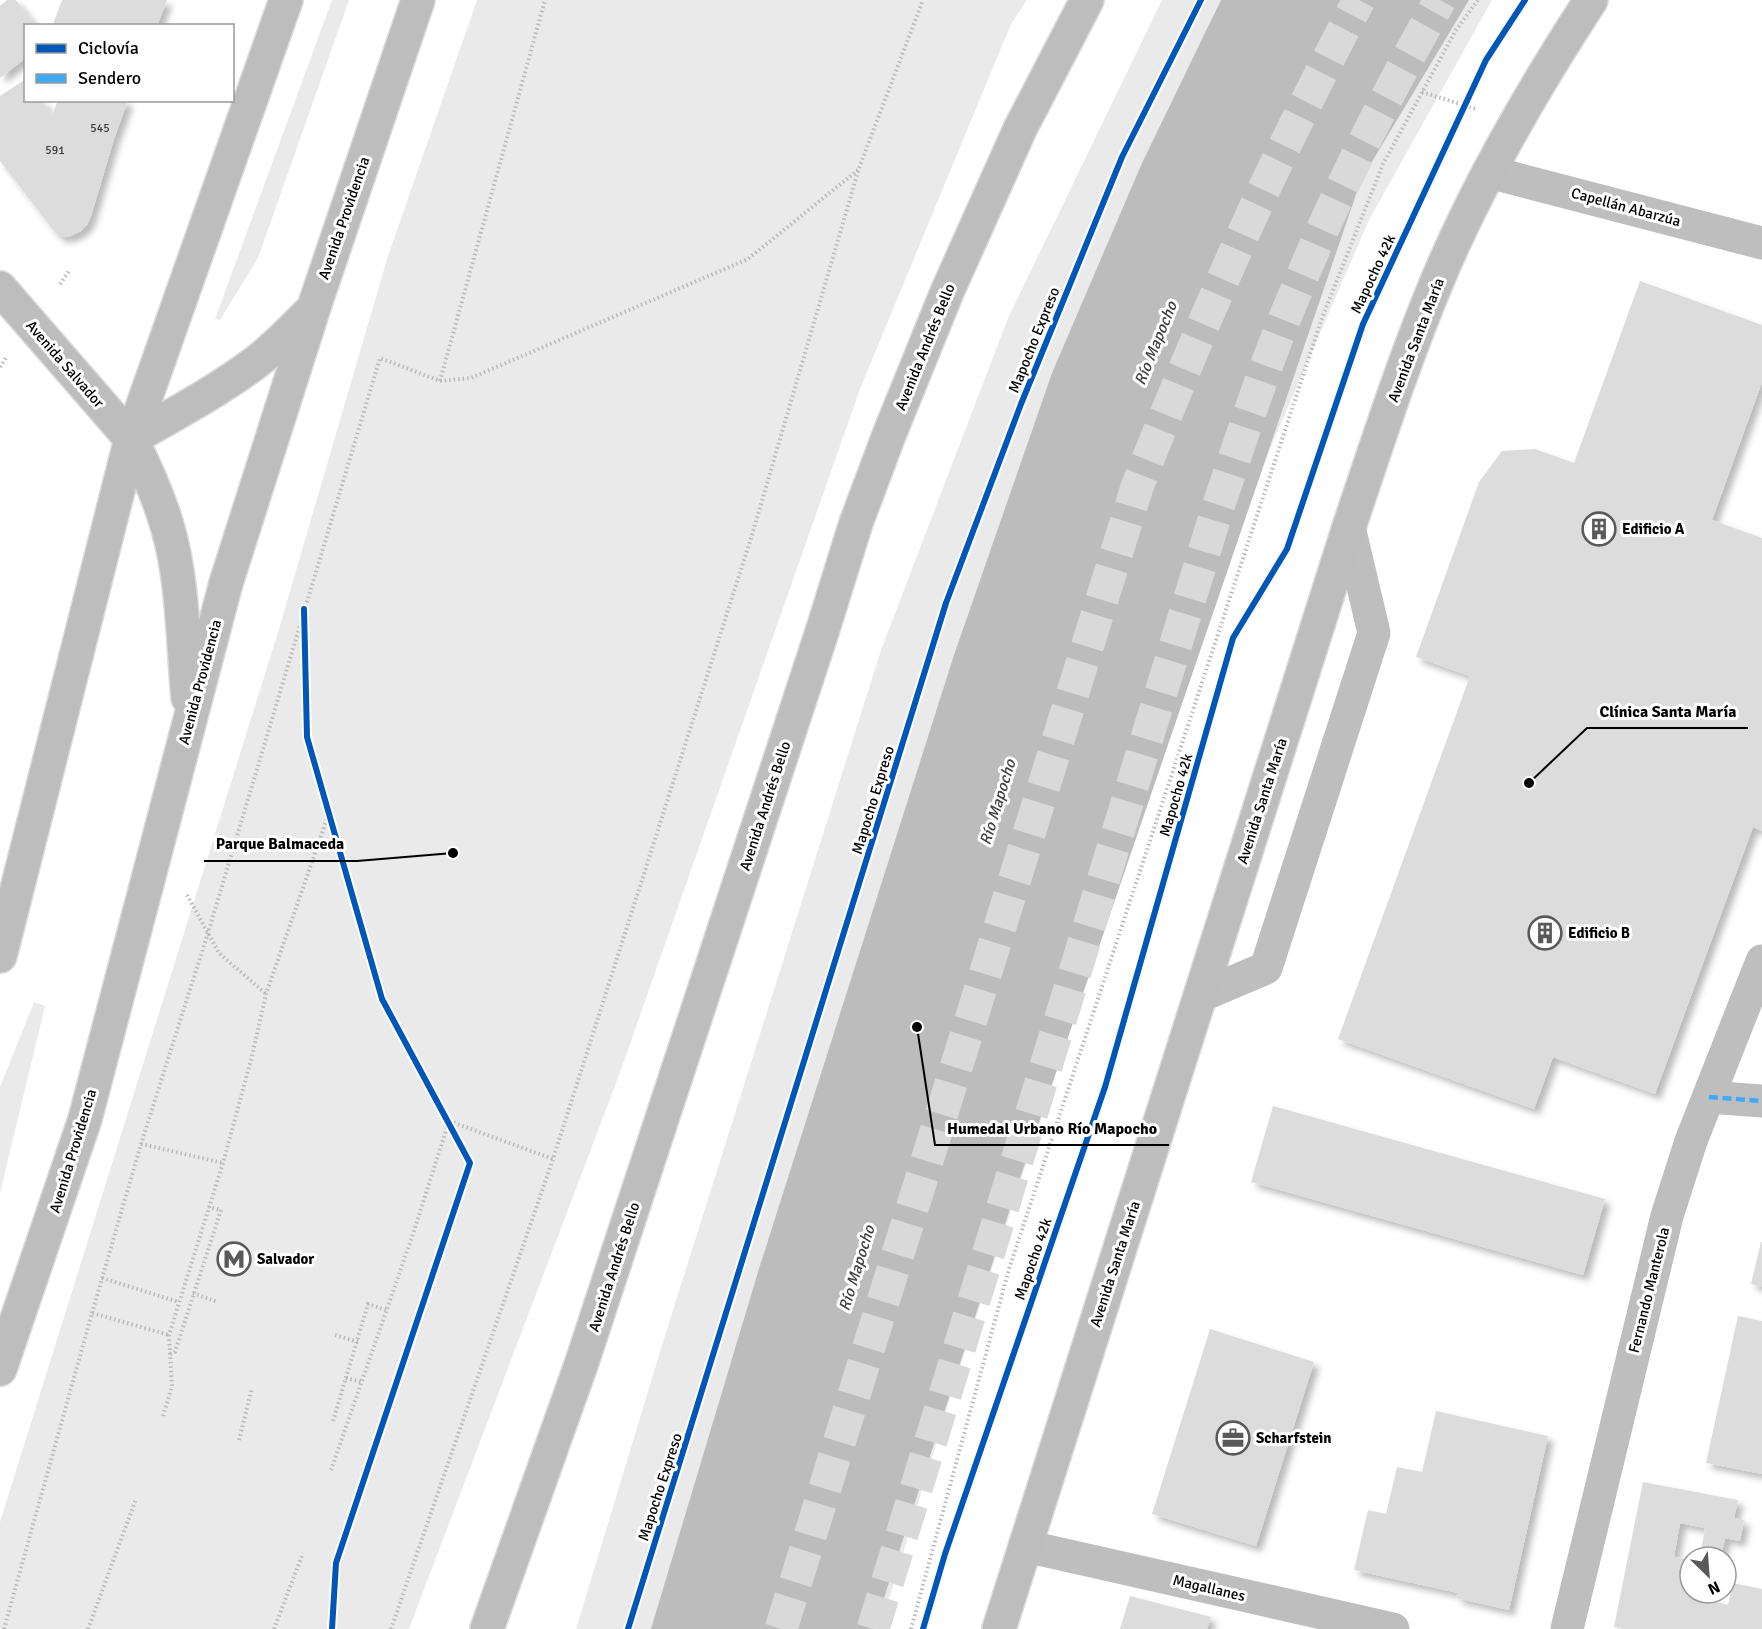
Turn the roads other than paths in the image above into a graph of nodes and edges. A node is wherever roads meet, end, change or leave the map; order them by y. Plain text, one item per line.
1 (286, 0) edge
2 (418, 0) edge
3 (1087, 0) edge
4 (1591, 0) edge
5 (1489, 172) junction
6 (1762, 243) edge
7 (0, 288) edge
8 (314, 307) junction
9 (131, 440) junction
10 (1348, 527) junction
11 (190, 721) junction
12 (0, 956) edge
13 (1762, 961) edge
14 (1200, 996) junction
15 (1708, 1097) junction
16 (1762, 1101) edge
17 (0, 1369) edge
18 (1025, 1546) junction
19 (487, 1629) edge
20 (999, 1629) edge
21 (1393, 1629) edge
22 (1567, 1629) edge

1 - 9 main road
2 - 8 main road, Avenida Providencia
3 - 19 main road, Avenida Andrés Bello
4 - 5 main road, Avenida Santa María
5 - 6 street, Capellán Abarzúa
5 - 10 main road, Avenida Santa María
7 - 9 main road, Avenida Salvador
8 - 9 main road
8 - 11 main road, Avenida Providencia
9 - 11 main road, Avenida Salvador
9 - 12 main road
10 - 14 main road, Avenida Santa María
10 - 14 street
11 - 17 main road, Avenida Providencia
13 - 15 street, Fernando Manterola
14 - 18 main road, Avenida Santa María
15 - 16 street
15 - 22 street, Fernando Manterola
18 - 20 main road, Avenida Santa María
18 - 21 street, Magallanes

